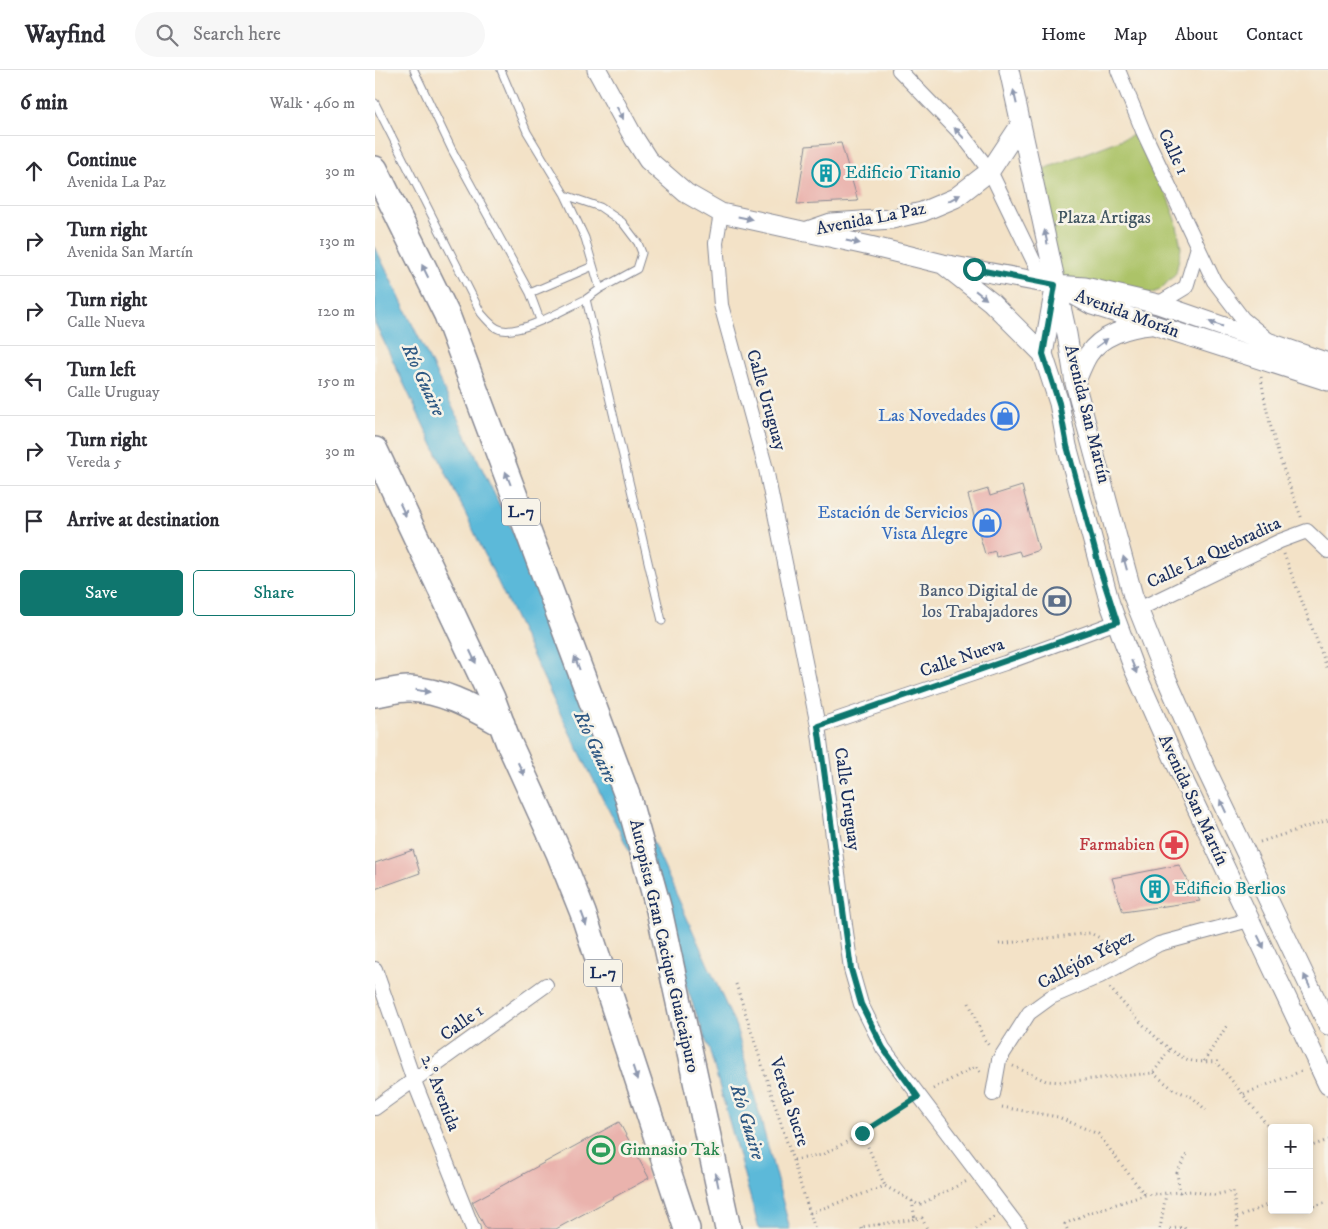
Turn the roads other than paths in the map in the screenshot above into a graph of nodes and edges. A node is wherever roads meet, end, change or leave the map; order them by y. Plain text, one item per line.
1 (413, 70) edge
2 (501, 70) edge
3 (597, 70) edge
4 (899, 70) edge
5 (1009, 70) edge
6 (1118, 70) edge
7 (375, 103) edge
8 (1021, 124) junction
9 (375, 169) edge
10 (990, 171) junction
11 (565, 195) junction
12 (721, 213) junction
13 (805, 232) junction
14 (1198, 247) junction
15 (943, 264) junction
16 (593, 266) junction
17 (1055, 285) junction
18 (600, 289) junction
19 (530, 293) junction
20 (586, 299) junction
21 (1158, 304) junction
22 (540, 320) junction
23 (1152, 325) junction
24 (1272, 343) junction
25 (1043, 354) junction
26 (1328, 362) edge
27 (1328, 382) edge
28 (1075, 383) junction
29 (375, 450) edge
30 (1328, 551) edge
31 (1139, 610) junction
32 (662, 621) dead end
33 (1117, 622) junction
34 (375, 694) edge
35 (502, 724) junction
36 (818, 726) junction
37 (1249, 920) junction
38 (375, 969) edge
39 (546, 985) dead end
40 (1328, 1026) edge
41 (414, 1081) junction
42 (1328, 1085) edge
43 (993, 1094) road end
44 (375, 1108) edge
45 (473, 1229) edge
46 (687, 1229) edge
47 (727, 1229) edge
48 (1020, 1229) edge

1 - 19 lane
2 - 11 lane
3 -> 12 main road, Avenida La Paz
10 -> 4 street
8 -> 5 main road
6 - 14 street, Calle 1
7 - 22 lane
8 - 10 main road, Avenida La Paz
17 -> 8 main road
47 -> 9 highway, Autopista Gran Cacique Guaicaipuro / L-7
13 -> 10 main road, Avenida La Paz
10 - 17 street
11 - 16 lane
11 - 18 lane
12 -> 13 main road, Avenida La Paz
12 - 36 street, Calle Uruguay
13 -> 15 main road, Avenida La Paz
14 - 21 street
14 - 24 street, Calle 1
15 - 17 main road, Avenida La Paz
15 -> 25 main road
16 - 18 lane
16 - 19 lane
17 - 21 main road, Avenida Morán
17 - 23 main road, Avenida Morán
17 - 25 main road, Avenida San Martín
17 - 28 main road, Avenida San Martín
18 - 20 lane
19 - 22 lane
20 - 22 lane
20 - 32 lane
24 -> 21 main road, Avenida Morán
23 - 27 main road, Avenida Morán
28 -> 23 main road
24 - 26 main road, Avenida Morán
25 - 33 main road, Avenida San Martín
31 -> 28 main road, Avenida San Martín
29 -> 35 highway, L-7
30 - 31 street, Calle La Quebradita
40 -> 31 main road, Avenida San Martín
33 - 36 street, Calle Nueva
33 -> 37 main road, Avenida San Martín
34 -> 35 highway
35 -> 46 highway, L-7
36 - 48 street, Calle Uruguay
37 -> 42 main road, Avenida San Martín
37 - 43 street, Callejón Yépez
38 - 41 street, 2.° Avenida
39 - 41 street, Calle 1
41 - 44 street, Calle 1
41 - 45 street, 2.° Avenida

